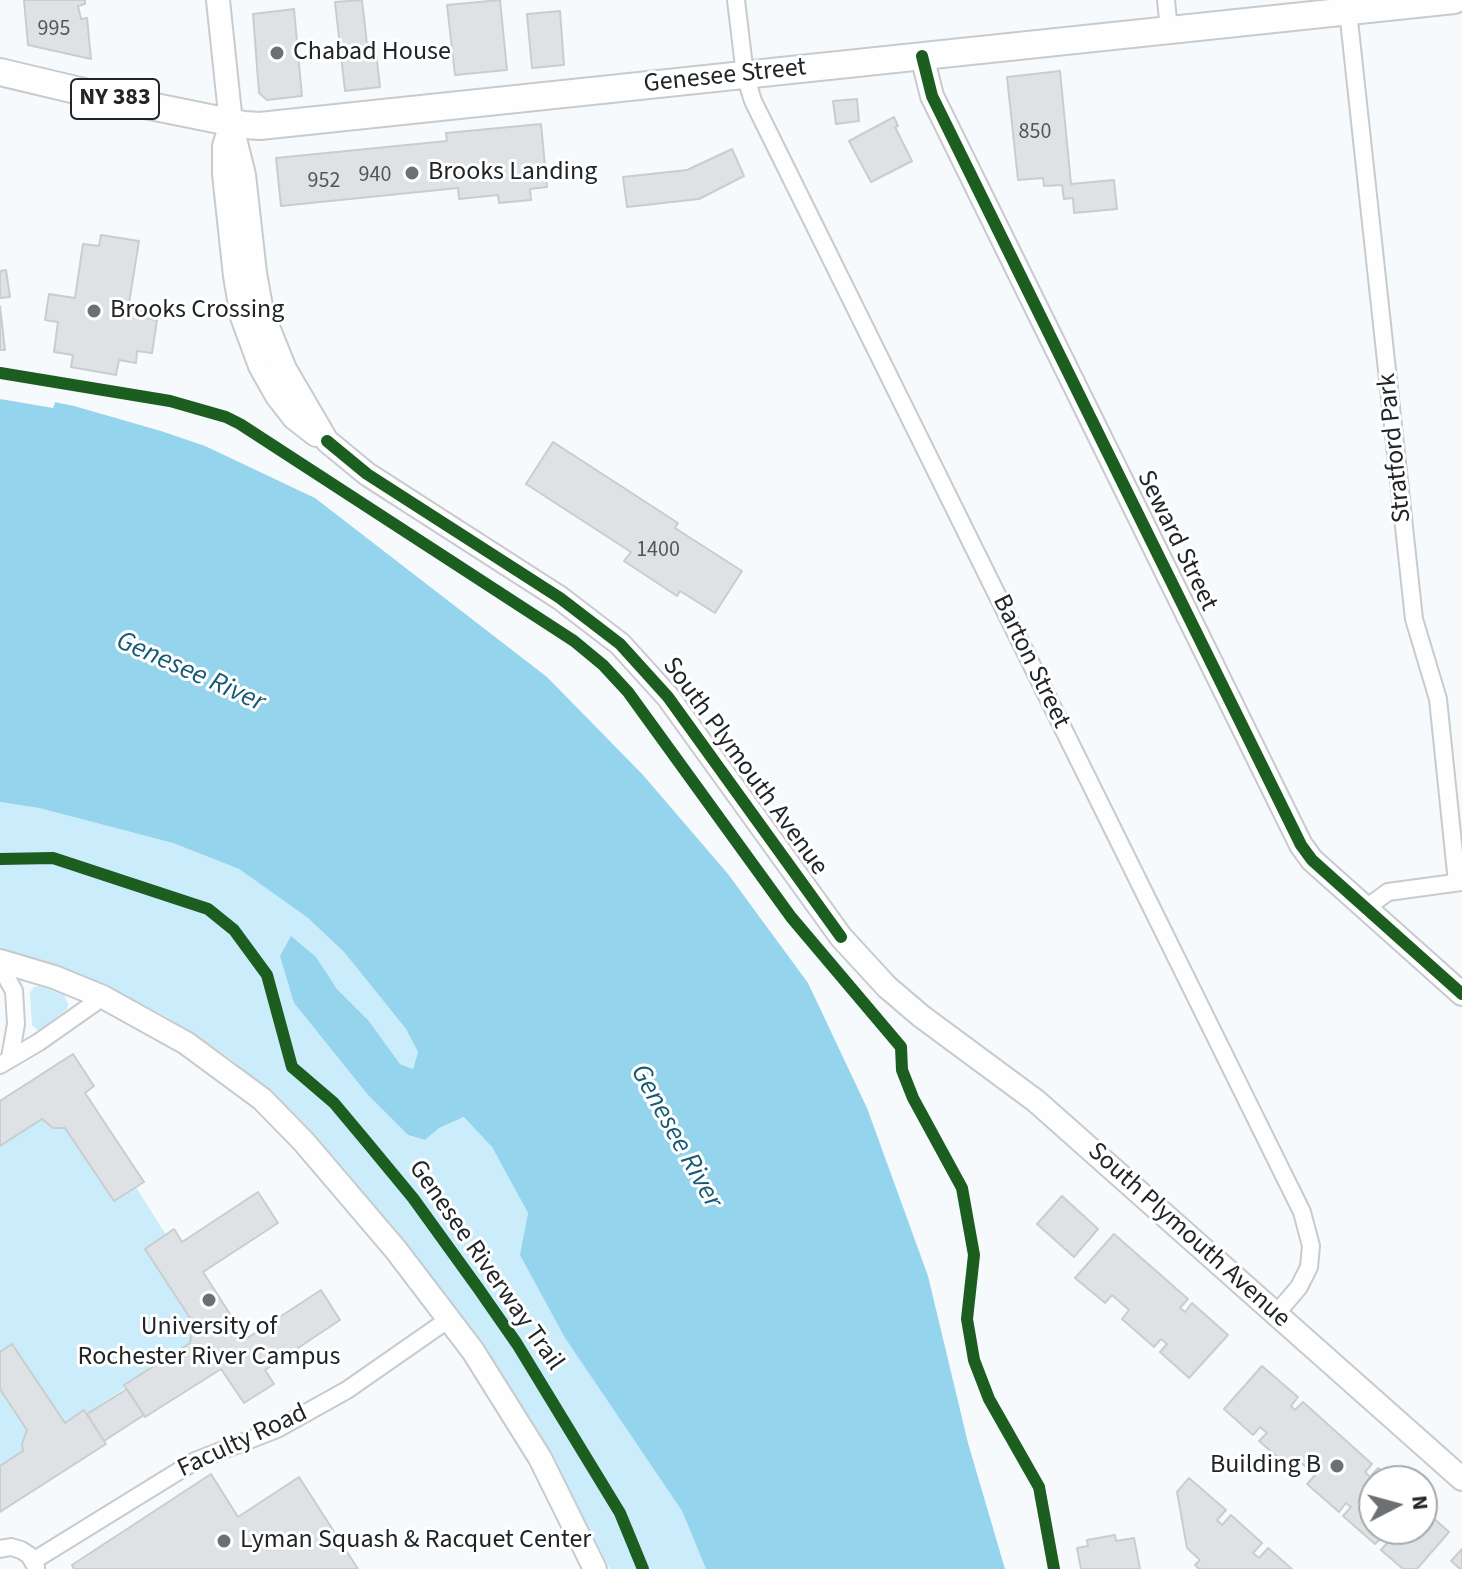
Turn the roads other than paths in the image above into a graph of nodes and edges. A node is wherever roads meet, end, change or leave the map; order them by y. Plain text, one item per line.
1 (218, 0) edge
2 (736, 0) edge
3 (1166, 0) edge
4 (1454, 0) edge
5 (1348, 11) junction
6 (1169, 30) junction
7 (922, 56) junction
8 (0, 72) edge
9 (745, 75) junction
10 (231, 123) junction
11 (1460, 882) edge
12 (1366, 908) junction
13 (0, 963) edge
14 (1462, 994) edge
15 (103, 997) junction
16 (5, 1062) edge
17 (1276, 1314) junction
18 (449, 1319) junction
19 (1462, 1479) edge
20 (0, 1549) edge
21 (35, 1565) edge
22 (595, 1569) edge

1 - 10 main road, South Plymouth Avenue
2 - 9 street, Barton Street
3 - 6 street
4 - 5 main road, Genesee Street
5 - 6 main road, Genesee Street
5 - 11 street, Stratford Park
6 - 7 main road, Genesee Street
7 - 9 main road, Genesee Street
7 - 12 main road, Seward Street
8 - 10 main road, Genesee Street / NY 383
9 - 10 main road, Genesee Street
9 - 17 street, Barton Street
10 - 17 main road, South Plymouth Avenue
11 - 12 street
12 - 14 main road, Seward Street
13 - 15 main road
13 - 16 street
15 - 16 street
15 - 18 main road
17 - 19 main road, South Plymouth Avenue
18 - 21 street, Faculty Road
18 - 22 main road
20 - 21 street, Faculty Road

